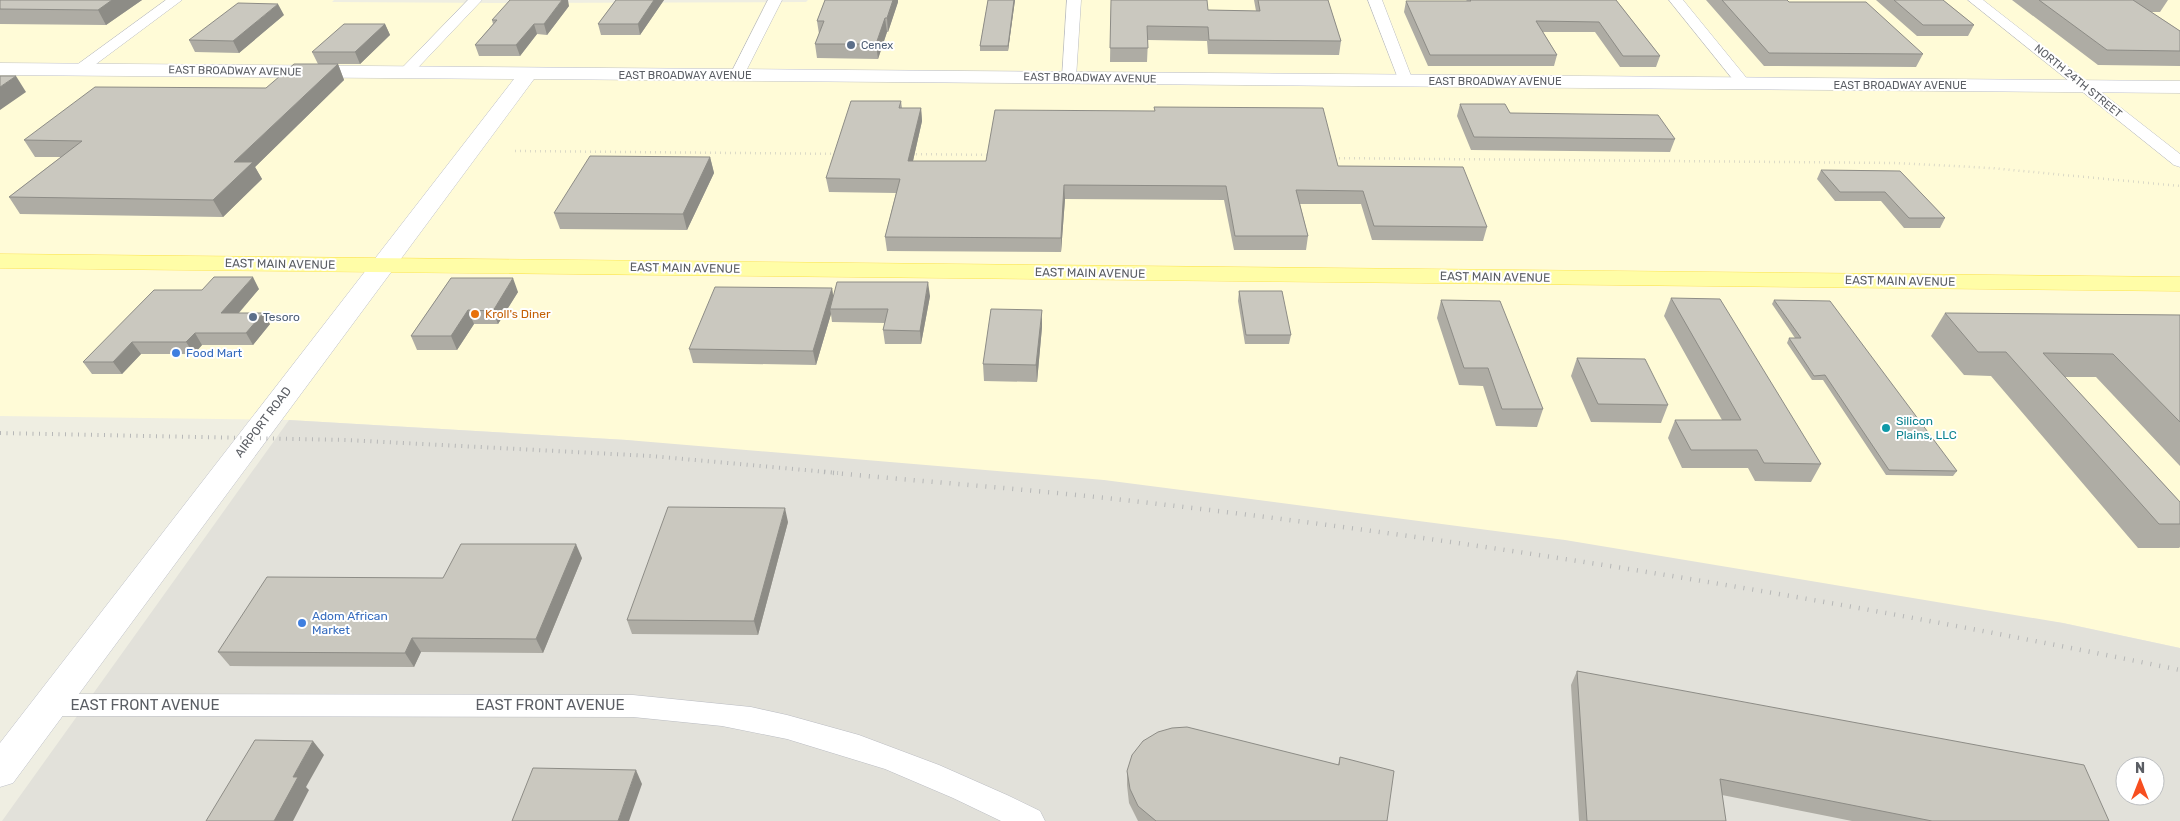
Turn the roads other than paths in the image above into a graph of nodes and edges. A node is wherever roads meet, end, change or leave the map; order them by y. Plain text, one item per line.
1 (176, 0) edge
2 (475, 0) edge
3 (775, 0) edge
4 (1074, 0) edge
5 (1375, 0) edge
6 (1676, 0) edge
7 (1975, 0) edge
8 (0, 69) edge
9 (79, 70) junction
10 (405, 73) junction
11 (528, 74) junction
12 (737, 76) junction
13 (1069, 78) junction
14 (1406, 81) junction
15 (1744, 84) junction
16 (2084, 86) junction
17 (2180, 87) edge
18 (2180, 162) edge
19 (0, 262) edge
20 (382, 265) junction
21 (2180, 284) edge
22 (50, 704) junction
23 (0, 771) edge
24 (1030, 821) edge

1 - 9 street
2 - 10 street
3 - 12 street
4 - 13 street
5 - 14 street
6 - 15 street
7 - 16 street, NORTH 24TH STREET
8 - 9 street, EAST BROADWAY AVENUE
9 - 10 street, EAST BROADWAY AVENUE
10 - 11 street, EAST BROADWAY AVENUE
11 - 12 street, EAST BROADWAY AVENUE
11 - 20 street, AIRPORT ROAD
12 - 13 street, EAST BROADWAY AVENUE
13 - 14 street, EAST BROADWAY AVENUE
14 - 15 street, EAST BROADWAY AVENUE
15 - 16 street, EAST BROADWAY AVENUE
16 - 17 street, EAST BROADWAY AVENUE
16 - 18 street, NORTH 24TH STREET
19 - 20 main road, EAST MAIN AVENUE
20 - 21 main road, EAST MAIN AVENUE
20 - 22 street, AIRPORT ROAD
22 - 23 street, AIRPORT ROAD
22 - 24 street, EAST FRONT AVENUE

